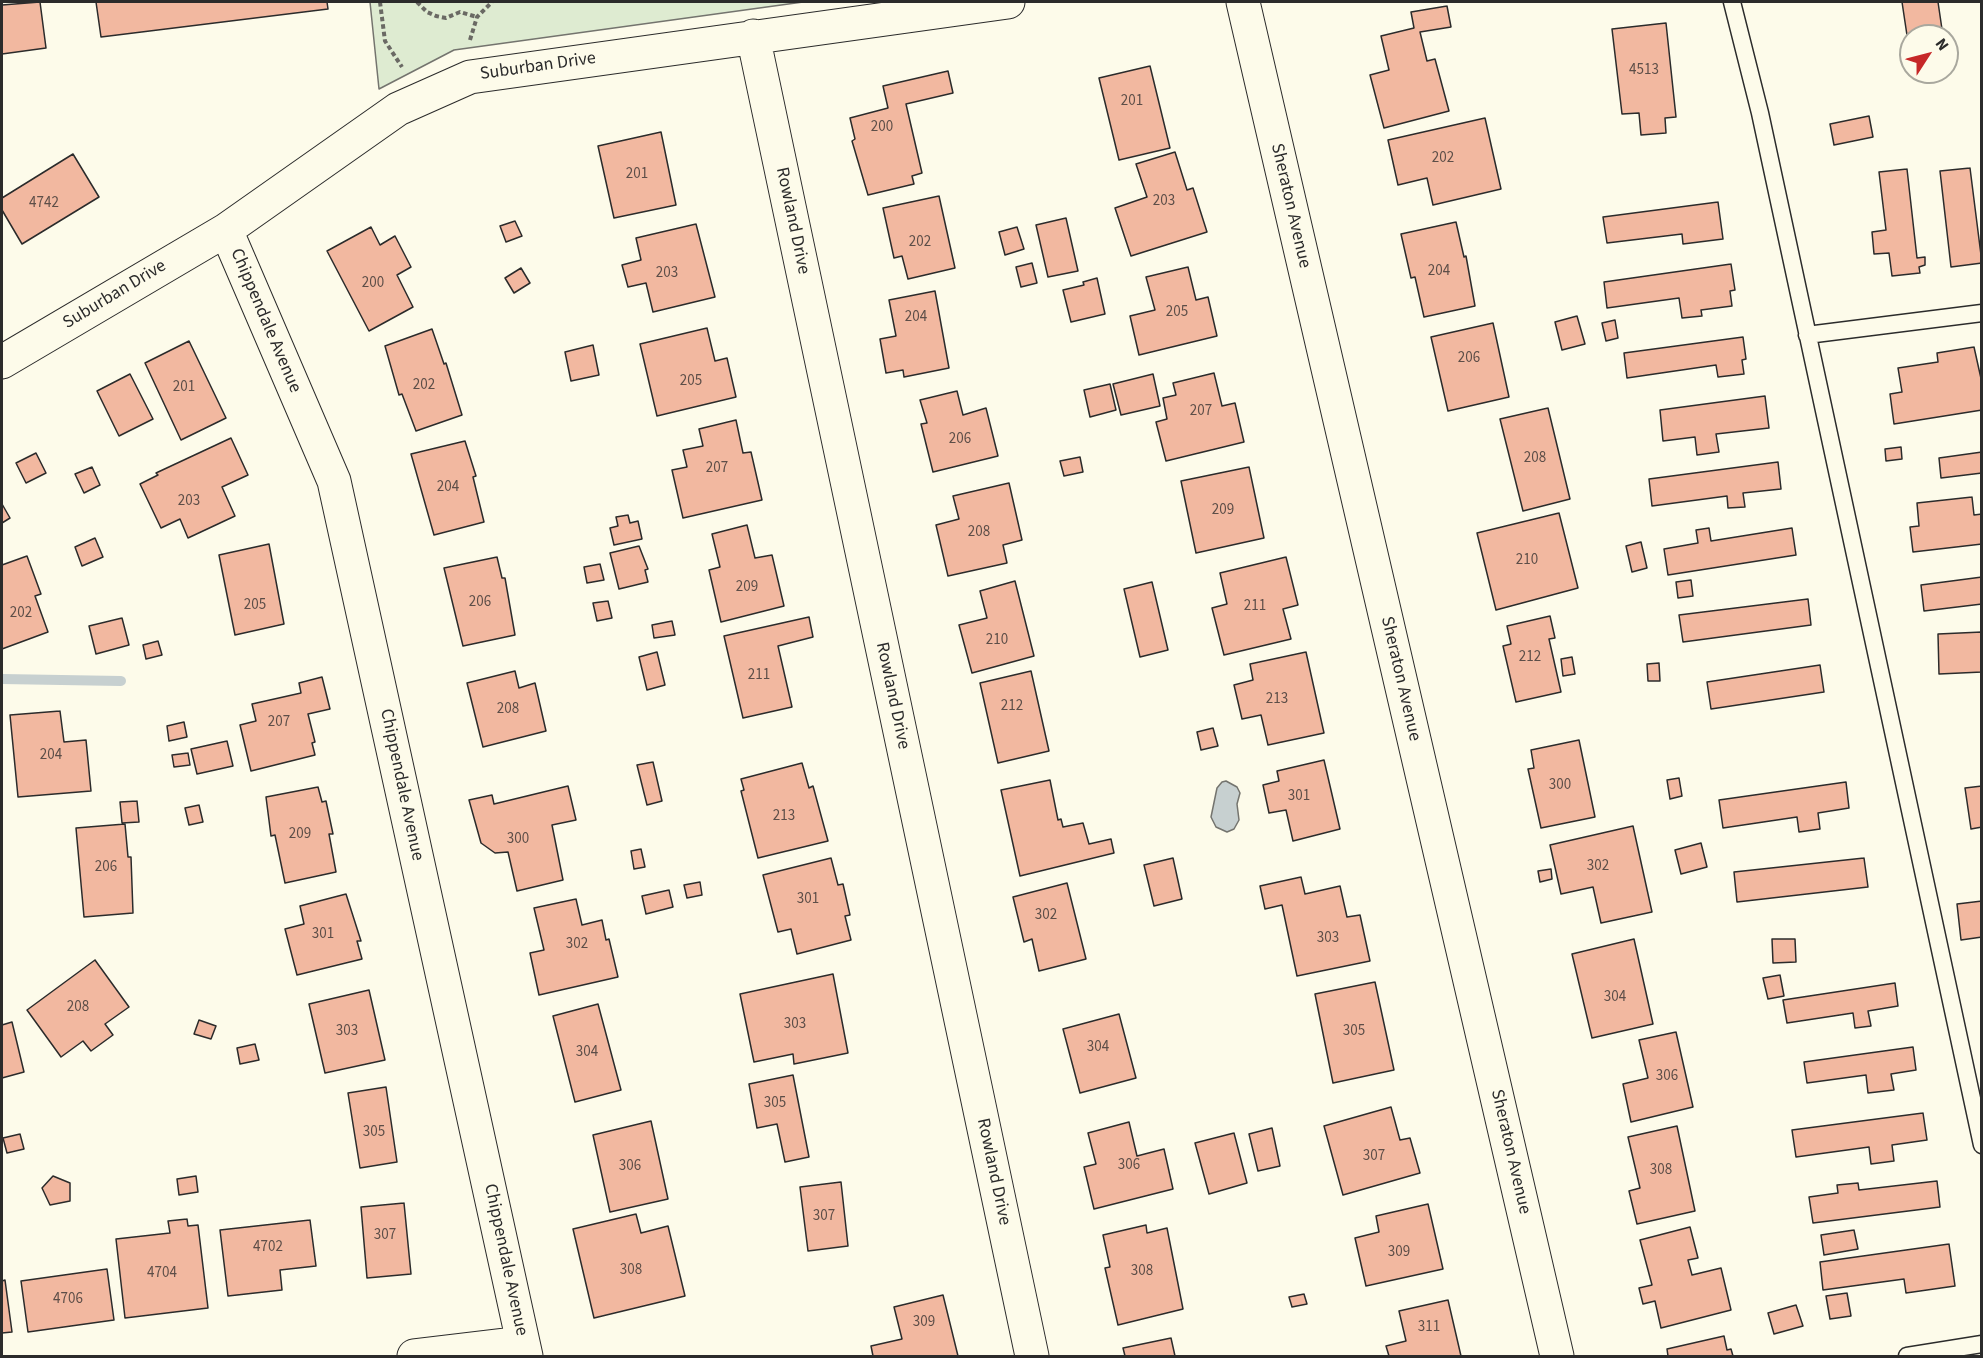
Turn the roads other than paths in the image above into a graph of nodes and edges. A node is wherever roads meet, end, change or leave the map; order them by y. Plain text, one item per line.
1 (1008, 2) edge
2 (1243, 2) edge
3 (1732, 2) edge
4 (753, 36) junction
5 (226, 230) junction
6 (1982, 313) edge
7 (1808, 335) junction
8 (2, 362) edge
9 (1982, 1145) edge
10 (1982, 1344) edge
11 (525, 1350) edge
12 (414, 1356) edge
13 (1032, 1356) edge
14 (1557, 1356) edge
15 (1907, 1356) edge

1 - 4 street, Suburban Drive
2 - 14 street, Sheraton Avenue
3 - 7 lane
4 - 5 street, Suburban Drive
4 - 13 street, Rowland Drive
5 - 8 street, Suburban Drive
5 - 11 street, Chippendale Avenue
6 - 7 lane
7 - 9 lane
10 - 15 lane
11 - 12 street

